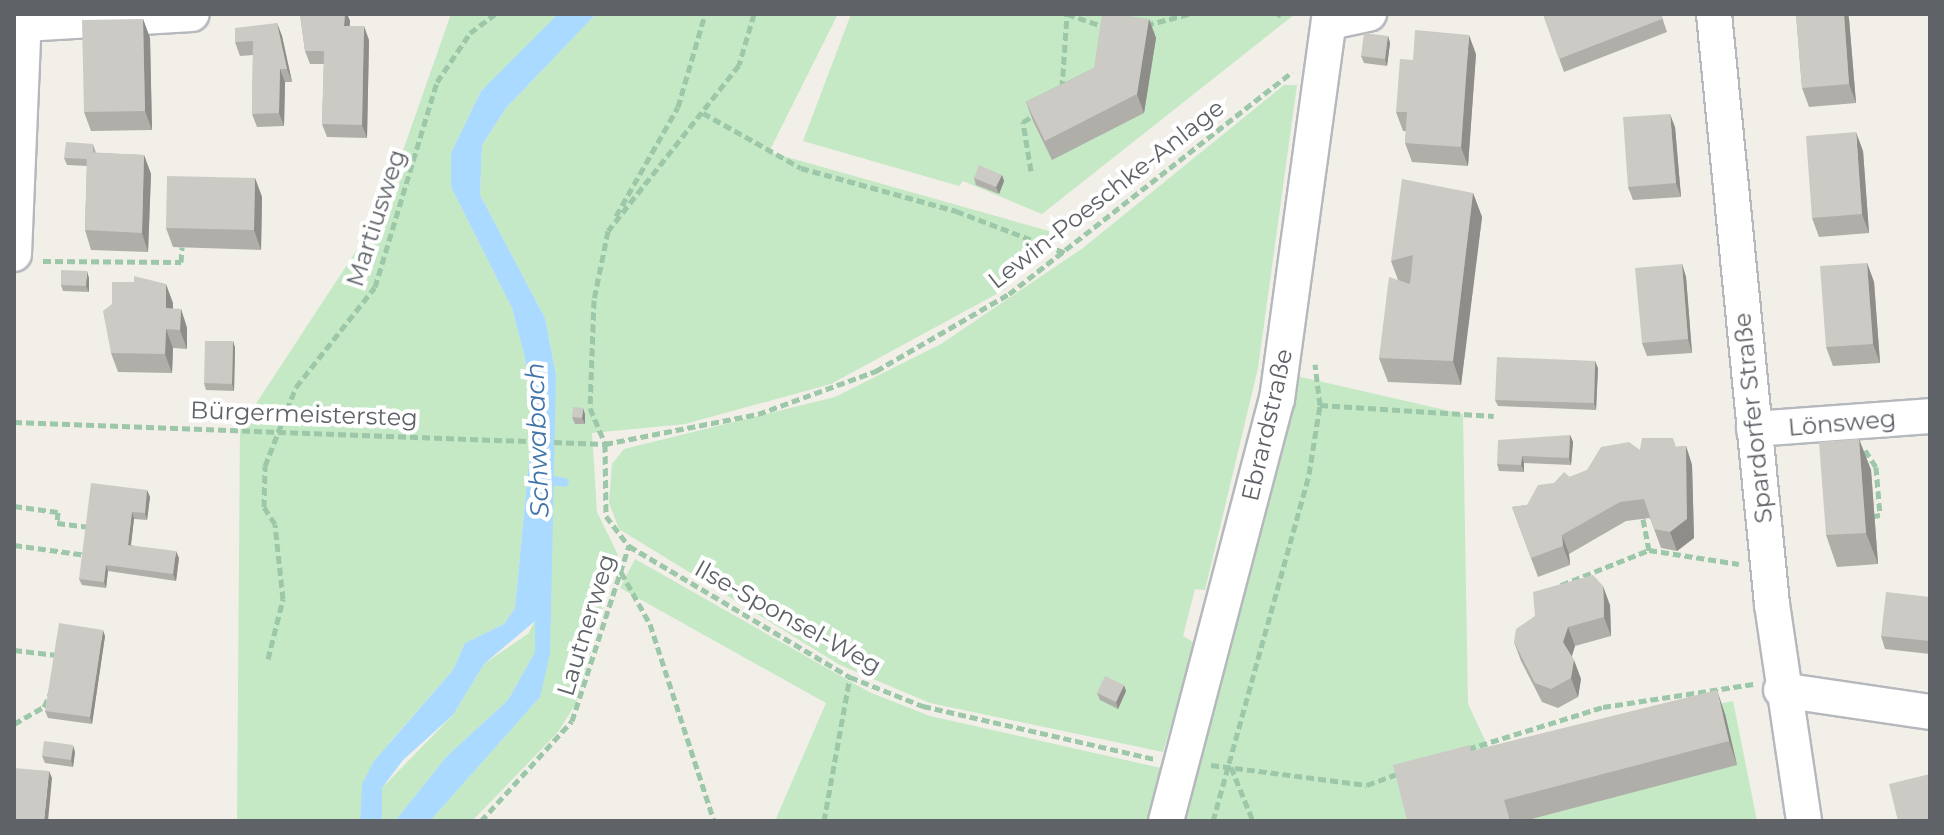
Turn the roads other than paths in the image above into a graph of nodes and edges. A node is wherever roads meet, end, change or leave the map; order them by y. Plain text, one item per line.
1 (192, 14) edge
2 (1369, 14) edge
3 (1714, 14) edge
4 (1330, 18) edge
5 (24, 19) edge
6 (22, 257) edge
7 (1930, 416) edge
8 (1754, 429) junction
9 (1781, 690) junction
10 (1930, 712) edge
11 (1166, 821) edge
12 (1804, 821) edge

1 - 5 street
2 - 4 street, Ebrardstraße
3 - 8 street, Spardorfer Straße
4 - 11 street, Ebrardstraße
5 - 6 street
7 - 8 street, Lönsweg
8 - 9 street, Spardorfer Straße
9 - 10 street
9 - 12 street, Spardorfer Straße

